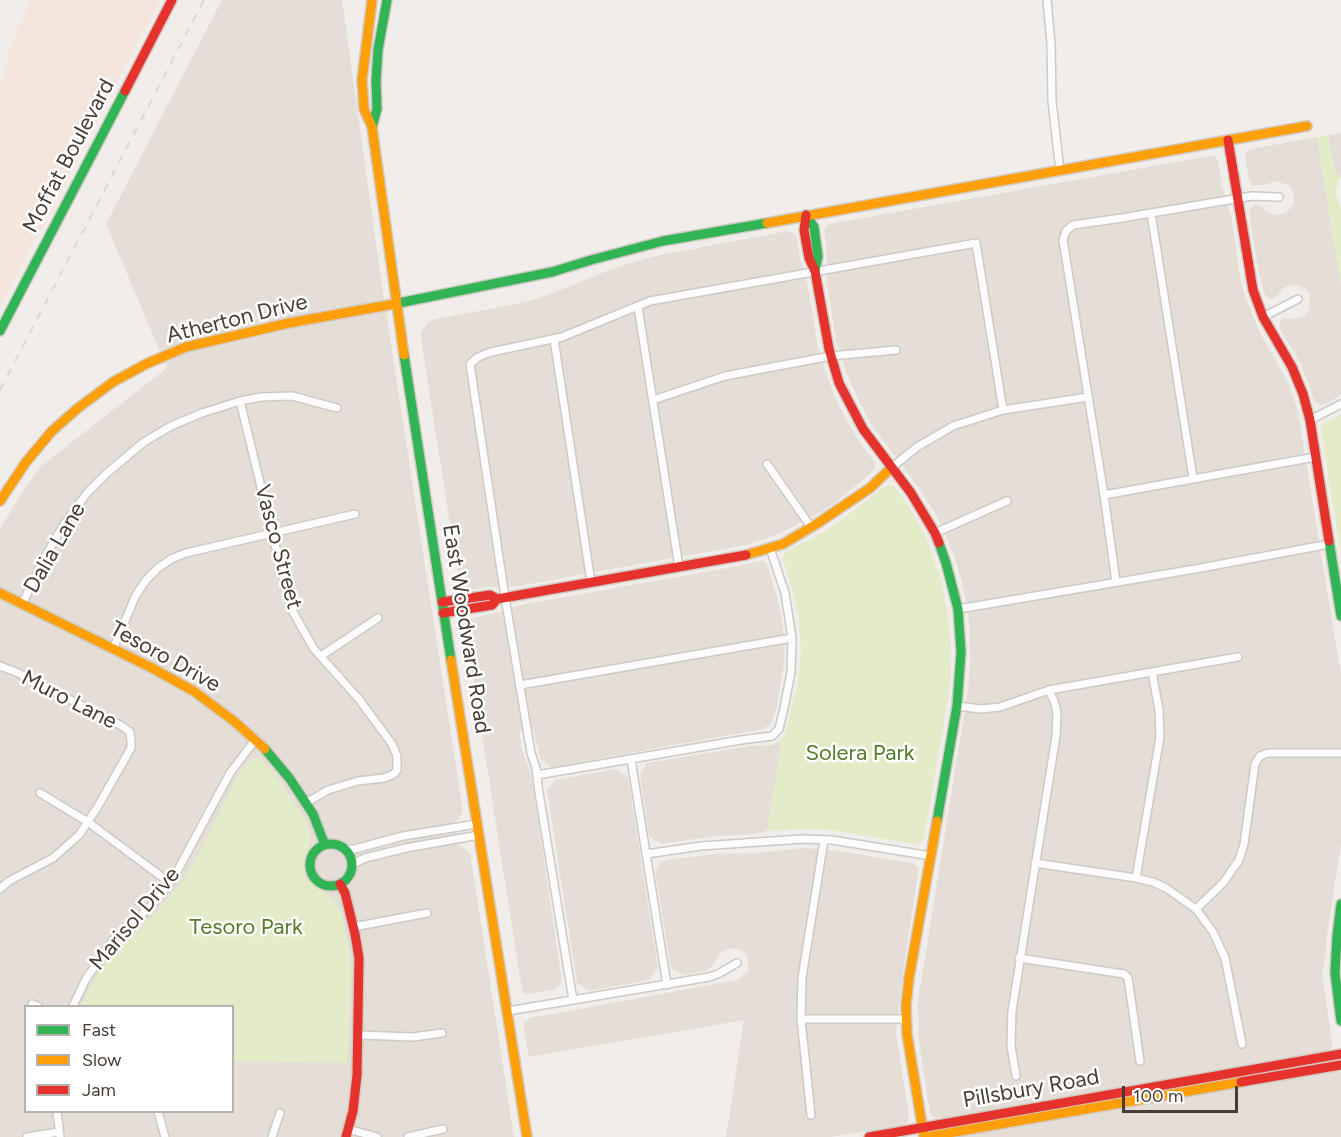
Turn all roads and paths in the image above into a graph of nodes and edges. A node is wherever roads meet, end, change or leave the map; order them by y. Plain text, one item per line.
1 (172, 0) edge
2 (372, 0) edge
3 (387, 0) edge
4 (1047, 0) edge
5 (1306, 126) dead end
6 (372, 127) junction
7 (1228, 140) junction
8 (1060, 171) junction
9 (1279, 197) dead end
10 (1238, 198) junction
11 (1151, 213) junction
12 (806, 215) junction
13 (815, 271) junction
14 (1298, 299) dead end
15 (396, 304) junction
16 (638, 306) junction
17 (1263, 317) junction
18 (0, 330) edge
19 (554, 339) junction
20 (896, 350) dead end
21 (831, 357) junction
22 (1088, 397) junction
23 (653, 400) junction
24 (240, 401) junction
25 (1341, 404) edge
26 (337, 408) dead end
27 (1003, 410) junction
28 (1310, 420) junction
29 (1315, 457) junction
30 (767, 464) dead end
31 (891, 468) junction
32 (1192, 478) junction
33 (1104, 495) junction
34 (0, 501) edge
35 (1007, 501) dead end
36 (355, 514) dead end
37 (811, 527) junction
38 (272, 532) junction
39 (935, 533) junction
40 (1330, 544) junction
41 (770, 548) junction
42 (679, 567) junction
43 (591, 582) junction
44 (1116, 582) junction
45 (0, 593) edge
46 (501, 598) junction
47 (442, 602) junction
48 (1340, 602) edge
49 (22, 604) junction
50 (958, 609) junction
51 (443, 613) junction
52 (1341, 616) edge
53 (378, 618) dead end
54 (792, 638) junction
55 (113, 649) junction
56 (321, 656) junction
57 (1238, 657) dead end
58 (0, 666) edge
59 (1152, 672) junction
60 (520, 685) junction
61 (1049, 690) junction
62 (957, 706) junction
63 (255, 740) junction
64 (1341, 753) edge
65 (631, 759) junction
66 (537, 775) junction
67 (40, 793) dead end
68 (306, 803) junction
69 (88, 822) junction
70 (477, 824) junction
71 (479, 835) junction
72 (824, 840) junction
73 (325, 844) junction
74 (346, 849) junction
75 (646, 854) junction
76 (931, 856) junction
77 (1035, 863) junction
78 (353, 864) junction
79 (1136, 878) junction
80 (170, 884) junction
81 (340, 884) junction
82 (0, 889) edge
83 (1341, 904) edge
84 (1196, 909) junction
85 (427, 913) dead end
86 (354, 927) junction
87 (1339, 937) edge
88 (1019, 958) junction
89 (737, 963) dead end
90 (667, 985) junction
91 (573, 1000) junction
92 (73, 1005) edge
93 (508, 1011) junction
94 (801, 1019) junction
95 (906, 1019) junction
96 (1341, 1021) edge
97 (442, 1034) dead end
98 (359, 1035) junction
99 (1242, 1044) dead end
100 (1341, 1054) edge
101 (1140, 1060) dead end
102 (1341, 1065) edge
103 (1016, 1076) dead end
104 (57, 1113) edge
105 (158, 1113) edge
106 (280, 1113) dead end
107 (811, 1115) dead end
108 (443, 1129) dead end
109 (347, 1133) edge
110 (924, 1134) edge
111 (60, 1135) edge
112 (27, 1137) edge
113 (165, 1137) edge
114 (272, 1137) edge
115 (377, 1137) edge
116 (408, 1137) edge
117 (527, 1137) edge
118 (869, 1137) edge

1 - 18 street, Moffat Boulevard
2 - 6 street, East Woodward Road
3 - 6 street, East Woodward Road
4 - 8 street
5 - 7 street, Atherton Drive
6 - 15 street, East Woodward Road
7 - 8 street, Atherton Drive
7 - 10 street
8 - 12 street, Atherton Drive
9 - 10 street
10 - 11 street
10 - 17 street
11 - 22 street
11 - 32 street
12 - 13 street
12 - 15 street, Atherton Drive
13 - 16 street
13 - 21 street
13 - 27 street
14 - 17 street
15 - 34 street, Atherton Drive
15 - 47 street, East Woodward Road
16 - 19 street
16 - 23 street
17 - 28 street
19 - 43 street
19 - 46 street
20 - 21 street
21 - 23 street
21 - 31 street
22 - 27 street
22 - 33 street
23 - 42 street
24 - 26 street, Dalia Lane
24 - 38 street, Vasco Street
24 - 49 street, Dalia Lane
25 - 28 street
27 - 31 street
28 - 29 street
29 - 32 street
29 - 40 street
30 - 37 street
31 - 37 street
31 - 39 street
32 - 33 street
33 - 44 street
35 - 39 street
36 - 38 street
37 - 41 street
38 - 55 street
38 - 56 street, Vasco Street
39 - 50 street
40 - 44 street
40 - 48 street
41 - 42 street
41 - 54 street
42 - 43 street
43 - 46 street
44 - 50 street
45 - 49 street, Tesoro Drive
46 - 47 street
46 - 51 street
46 - 60 street
47 - 51 street, East Woodward Road
48 - 52 street
49 - 55 street, Tesoro Drive
50 - 62 street
51 - 70 street, East Woodward Road
53 - 56 street
54 - 60 street
54 - 65 street
55 - 63 street, Tesoro Drive
56 - 68 street, Vasco Street
57 - 59 street
58 - 69 street, Muro Lane
59 - 61 street
59 - 79 street
60 - 66 street
61 - 62 street
61 - 77 street
62 - 76 street
63 - 68 street, Tesoro Drive
63 - 80 street, Marisol Drive
64 - 84 street
65 - 66 street
65 - 75 street
66 - 91 street
67 - 69 street
68 - 73 street, Tesoro Drive
69 - 80 street
69 - 82 street
70 - 71 street, East Woodward Road
70 - 74 street
71 - 78 street
71 - 93 street, East Woodward Road
72 - 75 street
72 - 76 street
72 - 94 street
73 - 74 street
73 - 81 street
74 - 78 street
75 - 90 street
76 - 95 street
77 - 79 street
77 - 88 street
78 - 81 street
79 - 84 street
80 - 92 street, Marisol Drive
81 - 86 street
83 - 87 street
84 - 99 street
85 - 86 street
86 - 98 street
87 - 96 street
88 - 101 street
88 - 103 street
89 - 90 street
90 - 91 street
91 - 93 street
93 - 117 street, East Woodward Road
94 - 95 street
94 - 107 street
95 - 110 street
97 - 98 street
98 - 109 street
100 - 110 street, Pillsbury Road
102 - 110 street, Pillsbury Road
104 - 111 street
105 - 113 street
106 - 114 street
108 - 116 street
109 - 115 street
110 - 118 street, Pillsbury Road
111 - 112 street

